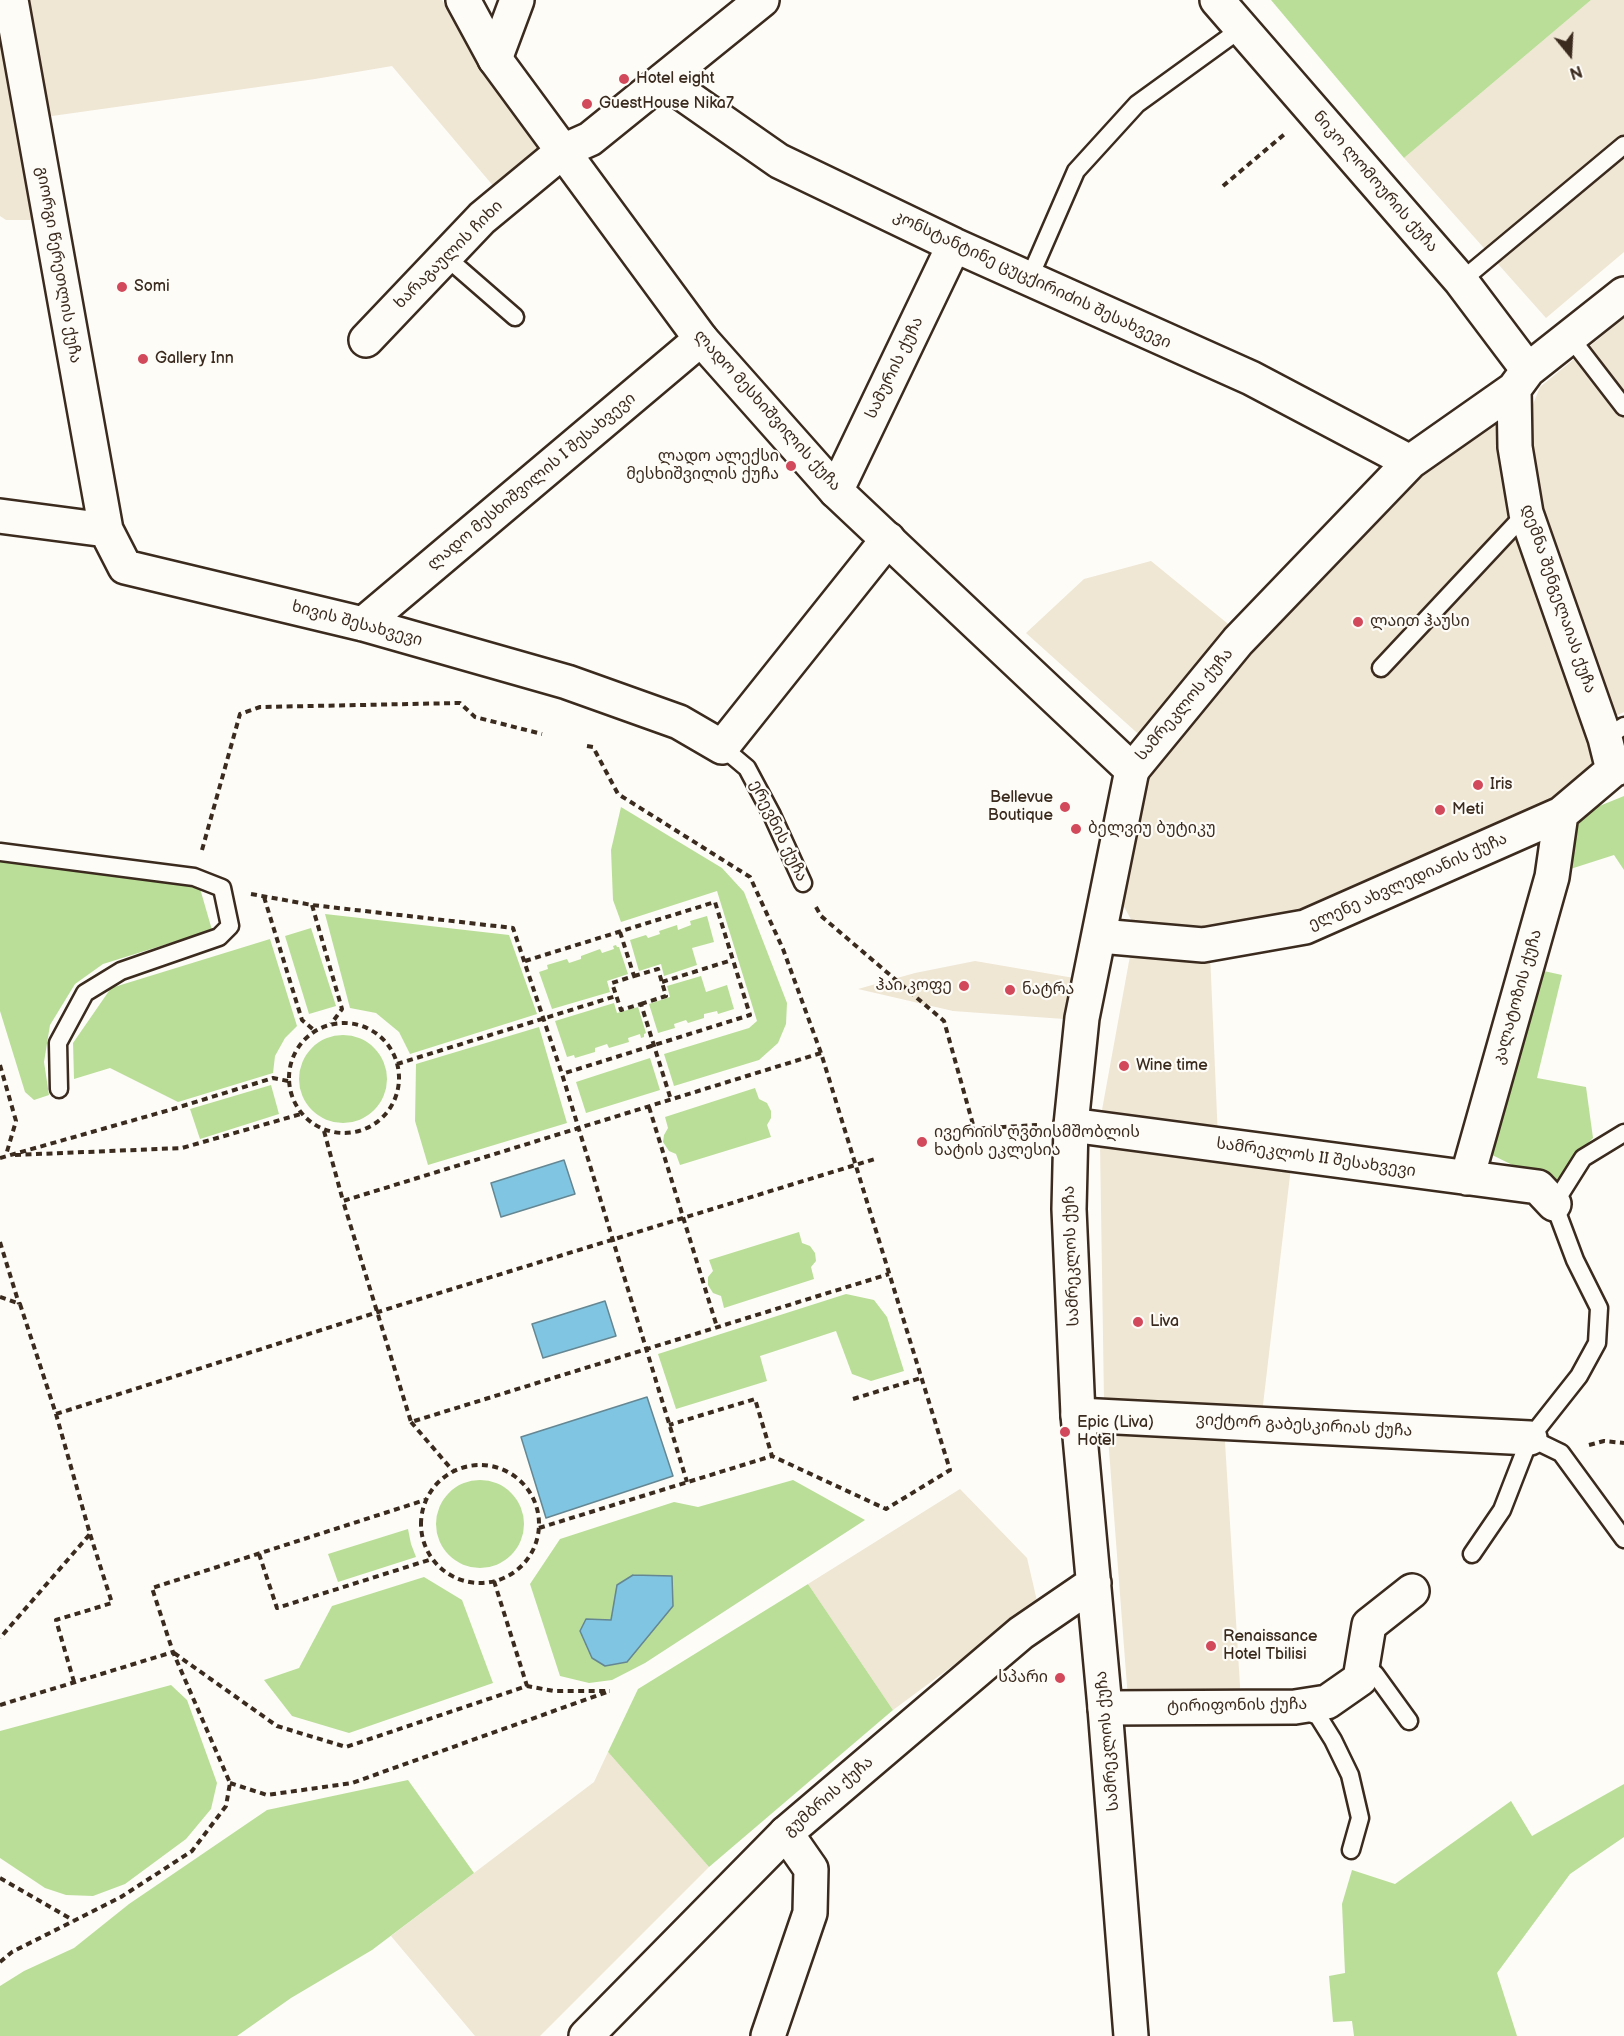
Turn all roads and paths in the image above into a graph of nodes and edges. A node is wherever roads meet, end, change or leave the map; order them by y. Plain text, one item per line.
1 (11, 0) edge
2 (464, 0) edge
3 (517, 0) edge
4 (762, 0) edge
5 (1217, 0) edge
6 (1242, 28) junction
7 (495, 59) junction
8 (663, 80) junction
9 (1313, 110) junction
10 (1624, 145) edge
11 (563, 151) junction
12 (1223, 186) dead end
13 (954, 245) junction
14 (446, 256) junction
15 (1029, 279) junction
16 (1461, 281) junction
17 (1624, 294) edge
18 (515, 317) dead end
19 (1570, 337) junction
20 (701, 339) junction
21 (366, 340) dead end
22 (1521, 379) junction
23 (1624, 407) edge
24 (1410, 462) junction
25 (836, 491) junction
26 (1527, 513) junction
27 (0, 516) edge
28 (106, 530) junction
29 (888, 539) junction
30 (363, 624) junction
31 (1381, 668) dead end
32 (1614, 732) edge
33 (543, 734) dead end
34 (587, 746) dead end
35 (722, 747) junction
36 (1618, 768) edge
37 (1132, 770) junction
38 (1561, 814) junction
39 (0, 852) edge
40 (194, 877) junction
41 (803, 883) joint
42 (222, 888) junction
43 (264, 897) junction
44 (312, 905) junction
45 (620, 932) junction
46 (1100, 936) junction
47 (732, 960) junction
48 (525, 961) junction
49 (634, 976) junction
50 (662, 982) junction
51 (616, 996) junction
52 (641, 1004) junction
53 (544, 1018) junction
54 (331, 1024) junction
55 (315, 1031) junction
56 (654, 1045) junction
57 (821, 1053) junction
58 (397, 1064) junction
59 (0, 1065) edge
60 (562, 1074) junction
61 (288, 1081) junction
62 (59, 1089) dead end
63 (671, 1100) junction
64 (649, 1107) junction
65 (301, 1114) junction
66 (1071, 1125) junction
67 (578, 1129) junction
68 (324, 1131) junction
69 (1624, 1133) edge
70 (6, 1156) junction
71 (0, 1158) edge
72 (878, 1158) dead end
73 (856, 1165) junction
74 (1467, 1178) junction
75 (344, 1201) junction
76 (1554, 1204) junction
77 (684, 1218) junction
78 (612, 1240) junction
79 (0, 1242) edge
80 (889, 1274) junction
81 (0, 1297) edge
82 (20, 1304) junction
83 (378, 1312) junction
84 (717, 1327) junction
85 (646, 1349) junction
86 (921, 1378) junction
87 (853, 1399) dead end
88 (56, 1414) junction
89 (1078, 1415) junction
90 (411, 1422) junction
91 (669, 1425) junction
92 (1530, 1438) junction
93 (772, 1456) junction
94 (453, 1471) junction
95 (687, 1482) junction
96 (425, 1500) junction
97 (539, 1528) junction
98 (90, 1534) junction
99 (1624, 1539) edge
100 (259, 1554) junction
101 (1472, 1554) dead end
102 (432, 1559) junction
103 (494, 1581) junction
104 (1094, 1582) junction
105 (1412, 1591) dead end
106 (0, 1638) edge
107 (173, 1653) junction
108 (1360, 1679) junction
109 (74, 1682) junction
110 (527, 1686) junction
111 (0, 1705) edge
112 (1295, 1707) junction
113 (1106, 1708) junction
114 (1410, 1721) dead end
115 (230, 1783) junction
116 (786, 1833) junction
117 (1351, 1850) dead end
118 (0, 1878) edge
119 (73, 1921) junction
120 (0, 1962) edge
121 (586, 2036) edge
122 (768, 2036) edge
123 (1131, 2036) edge

1 - 28 street, გიორგი წერეთლის ქუჩა
2 - 7 street, ლადო მესხიშვილის ქუჩა
3 - 7 street
4 - 8 street, ხარაგაულის ჩიხი
5 - 6 street, ნიკო ლომოურის ქუჩა
6 - 9 street, ნიკო ლომოურის ქუჩა
6 - 15 lane
7 - 11 street, ლადო მესხიშვილის ქუჩა
8 - 11 street, ხარაგაულის ჩიხი
8 - 13 street, კონსტანტინე ცუცქირიძის შესახვევი
9 - 12 path
9 - 16 street, ნიკო ლომოურის ქუჩა
10 - 16 lane
11 - 14 street, ხარაგაულის ჩიხი
11 - 20 street, ლადო მესხიშვილის ქუჩა
13 - 15 street, კონსტანტინე ცუცქირიძის შესახვევი
13 - 25 street, სამურის ქუჩა
14 - 18 lane
14 - 21 street, ხარაგაულის ჩიხი
15 - 24 street, კონსტანტინე ცუცქირიძის შესახვევი
16 - 22 street, ნიკო ლომოურის ქუჩა
17 - 19 street, სამრეკლოს ქუჩა
19 - 22 street, სამრეკლოს ქუჩა
19 - 23 lane
20 - 25 street, ლადო მესხიშვილის ქუჩა
20 - 30 street, ლადო მესხიშვილის I შესახვევი
22 - 24 street, სამრეკლოს ქუჩა
22 - 26 street, დემნა შენგელაიას ქუჩა
24 - 37 street, სამრეკლოს ქუჩა
25 - 29 street, ლადო მესხიშვილის ქუჩა
26 - 31 lane
26 - 32 street, დემნა შენგელაიას ქუჩა
27 - 28 street
28 - 30 street, ხივის შესახვევი
29 - 35 street
29 - 37 street, ლადო მესხიშვილის ქუჩა
30 - 35 street, ხივის შესახვევი
32 - 36 street, დემნა შენგელაიას ქუჩა
33 - 40 path
34 - 57 path
35 - 41 lane, ერევნის ქუჩა
36 - 38 street, ელენე ახვლედიანის ქუჩა
37 - 46 street, სამრეკლოს ქუჩა
38 - 46 street, ელენე ახვლედიანის ქუჩა
38 - 74 street, კალატოზის ქუჩა
39 - 40 lane
40 - 42 lane
41 - 66 path, ერევნის ქუჩა
42 - 43 path
42 - 62 lane
43 - 44 path
43 - 55 path
44 - 48 path
44 - 54 path
45 - 47 path
45 - 48 path
45 - 49 path
46 - 66 street, სამრეკლოს ქუჩა
47 - 50 path
47 - 56 path
48 - 53 path
49 - 50 path
49 - 51 path
50 - 52 path
51 - 52 path
51 - 53 path
52 - 56 path
53 - 58 path
53 - 60 path
54 - 55 path
54 - 58 path
55 - 61 path
56 - 60 path
56 - 63 path
57 - 63 path
57 - 73 path
58 - 68 path
59 - 70 path
60 - 67 path
61 - 65 path
61 - 70 path
63 - 64 path
64 - 67 path
64 - 77 path
65 - 68 path
65 - 70 path
66 - 74 street, სამრეკლოს II შესახვევი
66 - 89 street, სამრეკლოს ქუჩა
67 - 75 path
67 - 78 path
68 - 75 path
69 - 76 lane
70 - 71 path
72 - 73 path
73 - 77 path
73 - 80 path
74 - 76 street, სამრეკლოს II შესახვევი
75 - 83 path
76 - 92 lane
77 - 78 path
77 - 84 path
78 - 83 path
78 - 85 path
79 - 82 path
80 - 84 path
80 - 86 path
81 - 82 path
82 - 88 path
83 - 88 path
83 - 90 path
84 - 85 path
85 - 90 path
85 - 91 path
86 - 87 path
86 - 93 path
88 - 98 path
89 - 92 street, ვიქტორ გაბესკირიას ქუჩა
89 - 104 street, სამრეკლოს ქუჩა
90 - 94 path
91 - 93 path
91 - 95 path
92 - 99 lane
92 - 101 lane
93 - 95 path
94 - 96 path
94 - 97 path
95 - 97 path
96 - 100 path
96 - 102 path
97 - 103 path
98 - 106 path
98 - 109 path
100 - 102 path
100 - 107 path
102 - 103 path
103 - 110 path
104 - 113 street, სამრეკლოს ქუჩა
104 - 116 street, გუმბრის ქუჩა
105 - 108 street
107 - 109 path
107 - 110 path
107 - 115 path
108 - 112 street, ტირიფონის ქუჩა
108 - 114 lane
109 - 111 path
110 - 115 path
112 - 113 street, ტირიფონის ქუჩა
112 - 117 lane
113 - 123 street, სამრეკლოს ქუჩა
115 - 119 path
116 - 121 street, გუმბრის ქუჩა
116 - 122 street
118 - 119 path
119 - 120 path

